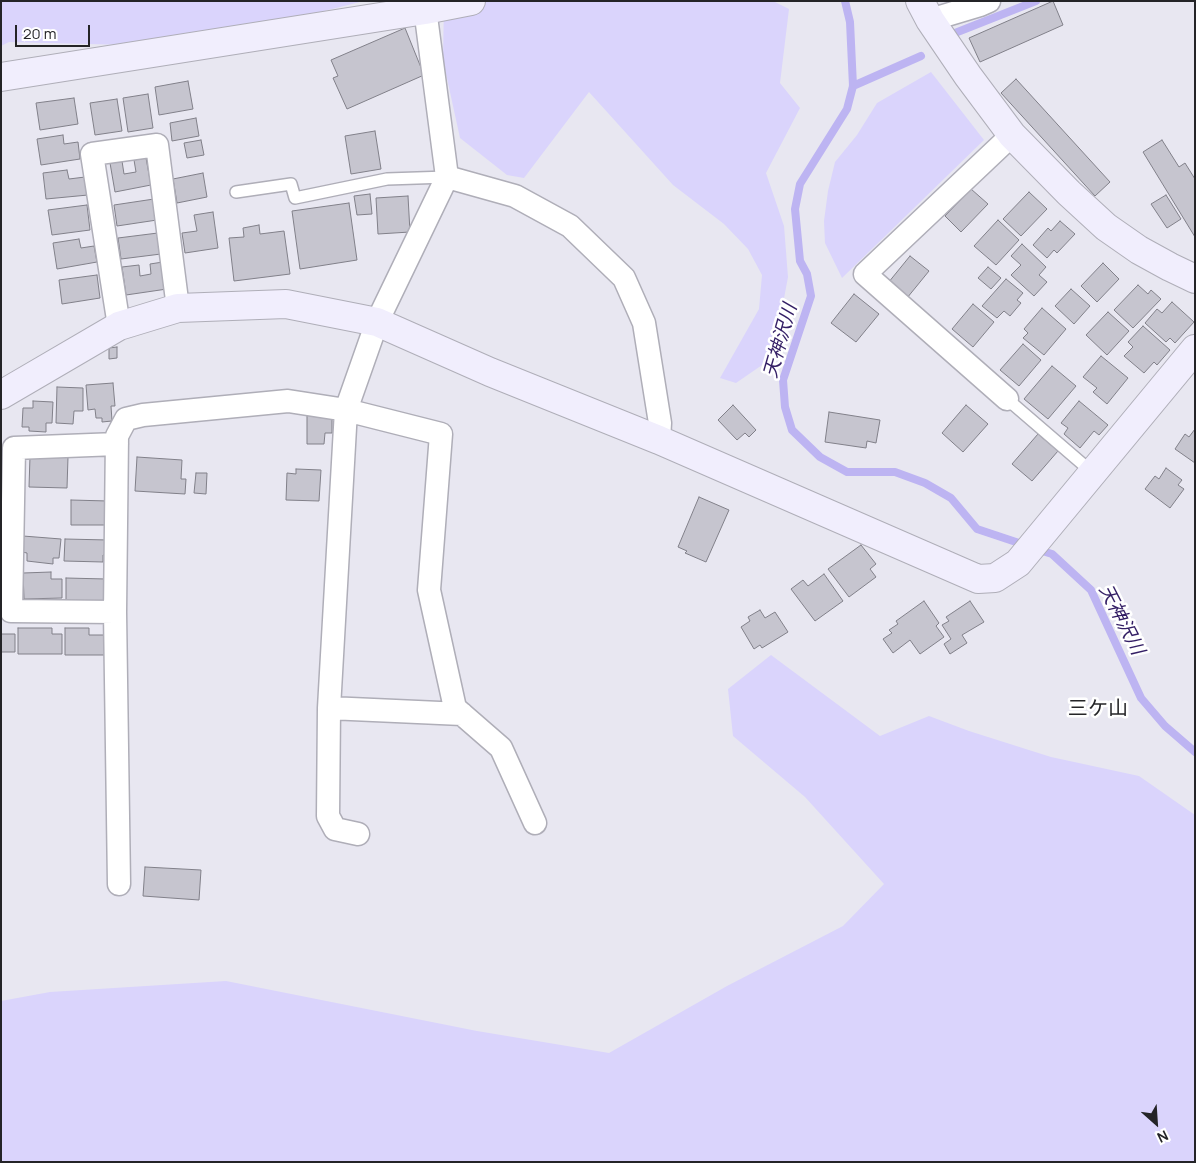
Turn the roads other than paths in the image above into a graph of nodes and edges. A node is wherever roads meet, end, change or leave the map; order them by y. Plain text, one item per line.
1 (471, 1) edge
2 (989, 1) edge
3 (424, 5) edge
4 (925, 10) edge
5 (1, 77) edge
6 (1012, 134) junction
7 (447, 177) junction
8 (236, 192) dead end
9 (1195, 278) edge
10 (178, 308) junction
11 (376, 322) junction
12 (119, 326) junction
13 (1195, 349) edge
14 (4, 390) edge
15 (1007, 399) joint
16 (346, 410) junction
17 (659, 440) junction
18 (117, 444) junction
19 (1093, 473) junction
20 (115, 612) junction
21 (329, 708) junction
22 (462, 714) junction
23 (535, 823) dead end
24 (358, 834) dead end
25 (119, 884) dead end

1 - 3 street
2 - 4 street
3 - 5 street
3 - 7 street
4 - 6 street
6 - 9 street
6 - 15 street
7 - 8 lane
7 - 11 street
7 - 17 street
10 - 11 street
10 - 12 street
10 - 12 street
11 - 16 street
11 - 17 street
12 - 14 street
13 - 19 street
15 - 19 lane
16 - 18 street
16 - 21 street
16 - 22 street
17 - 19 street
18 - 20 street
18 - 20 street
20 - 25 street
21 - 22 street
21 - 24 street
22 - 23 street

